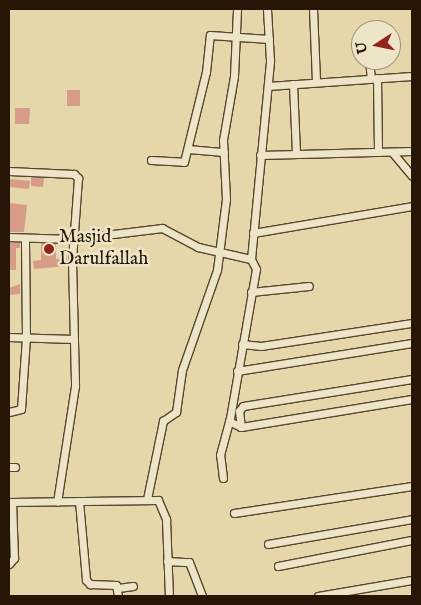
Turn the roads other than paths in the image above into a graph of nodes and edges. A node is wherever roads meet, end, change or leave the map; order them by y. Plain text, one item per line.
1 (237, 9) edge
2 (267, 9) edge
3 (313, 9) edge
4 (236, 38) junction
5 (270, 39) junction
6 (372, 70) edge
7 (412, 76) edge
8 (374, 78) junction
9 (316, 82) junction
10 (293, 84) junction
11 (268, 86) junction
12 (188, 149) junction
13 (224, 152) junction
14 (378, 152) junction
15 (392, 152) junction
16 (412, 152) edge
17 (296, 154) junction
18 (260, 155) junction
19 (151, 160) dead end
20 (9, 171) edge
21 (412, 176) edge
22 (412, 206) edge
23 (253, 234) junction
24 (9, 237) edge
25 (25, 238) junction
26 (72, 239) junction
27 (220, 252) junction
28 (251, 259) junction
29 (309, 286) dead end
30 (251, 292) junction
31 (412, 323) edge
32 (9, 337) edge
33 (26, 338) junction
34 (74, 339) junction
35 (412, 343) edge
36 (242, 344) junction
37 (237, 371) junction
38 (412, 379) edge
39 (412, 400) edge
40 (9, 412) edge
41 (229, 421) junction
42 (241, 427) junction
43 (224, 478) dead end
44 (412, 486) edge
45 (147, 499) junction
46 (78, 501) junction
47 (11, 502) edge
48 (58, 502) junction
49 (234, 512) dead end
50 (412, 519) edge
51 (412, 540) edge
52 (268, 544) dead end
53 (167, 561) junction
54 (9, 564) edge
55 (278, 566) dead end
56 (412, 580) edge
57 (133, 586) dead end
58 (118, 588) junction
59 (118, 596) edge
60 (169, 596) edge
61 (202, 596) edge
62 (318, 596) edge

1 - 4 street
2 - 5 street
3 - 9 street
4 - 5 street
4 - 12 street
4 - 13 street
5 - 11 street
6 - 8 street
7 - 8 street
8 - 9 street
8 - 14 street
9 - 10 street
10 - 11 street
10 - 17 street
11 - 18 street
12 - 13 street
12 - 19 street
13 - 27 street
14 - 15 street
14 - 17 street
15 - 16 street
15 - 21 street
17 - 18 street
18 - 23 street
20 - 26 street
22 - 23 street
23 - 28 street
24 - 25 street
25 - 26 street
25 - 33 street
26 - 27 street
26 - 34 street
27 - 28 street
27 - 45 street
28 - 30 street
29 - 30 street
30 - 36 street
31 - 36 street
32 - 33 street
33 - 34 street
33 - 40 street
34 - 48 street
35 - 37 street
36 - 37 street
37 - 41 street
38 - 42 street
39 - 42 street
41 - 42 street
41 - 43 street
44 - 49 street
45 - 46 street
45 - 53 street
46 - 48 street
46 - 58 street
47 - 48 street
47 - 54 street
50 - 52 street
51 - 55 street
53 - 60 street
53 - 61 street
56 - 62 street
57 - 58 street
58 - 59 street

